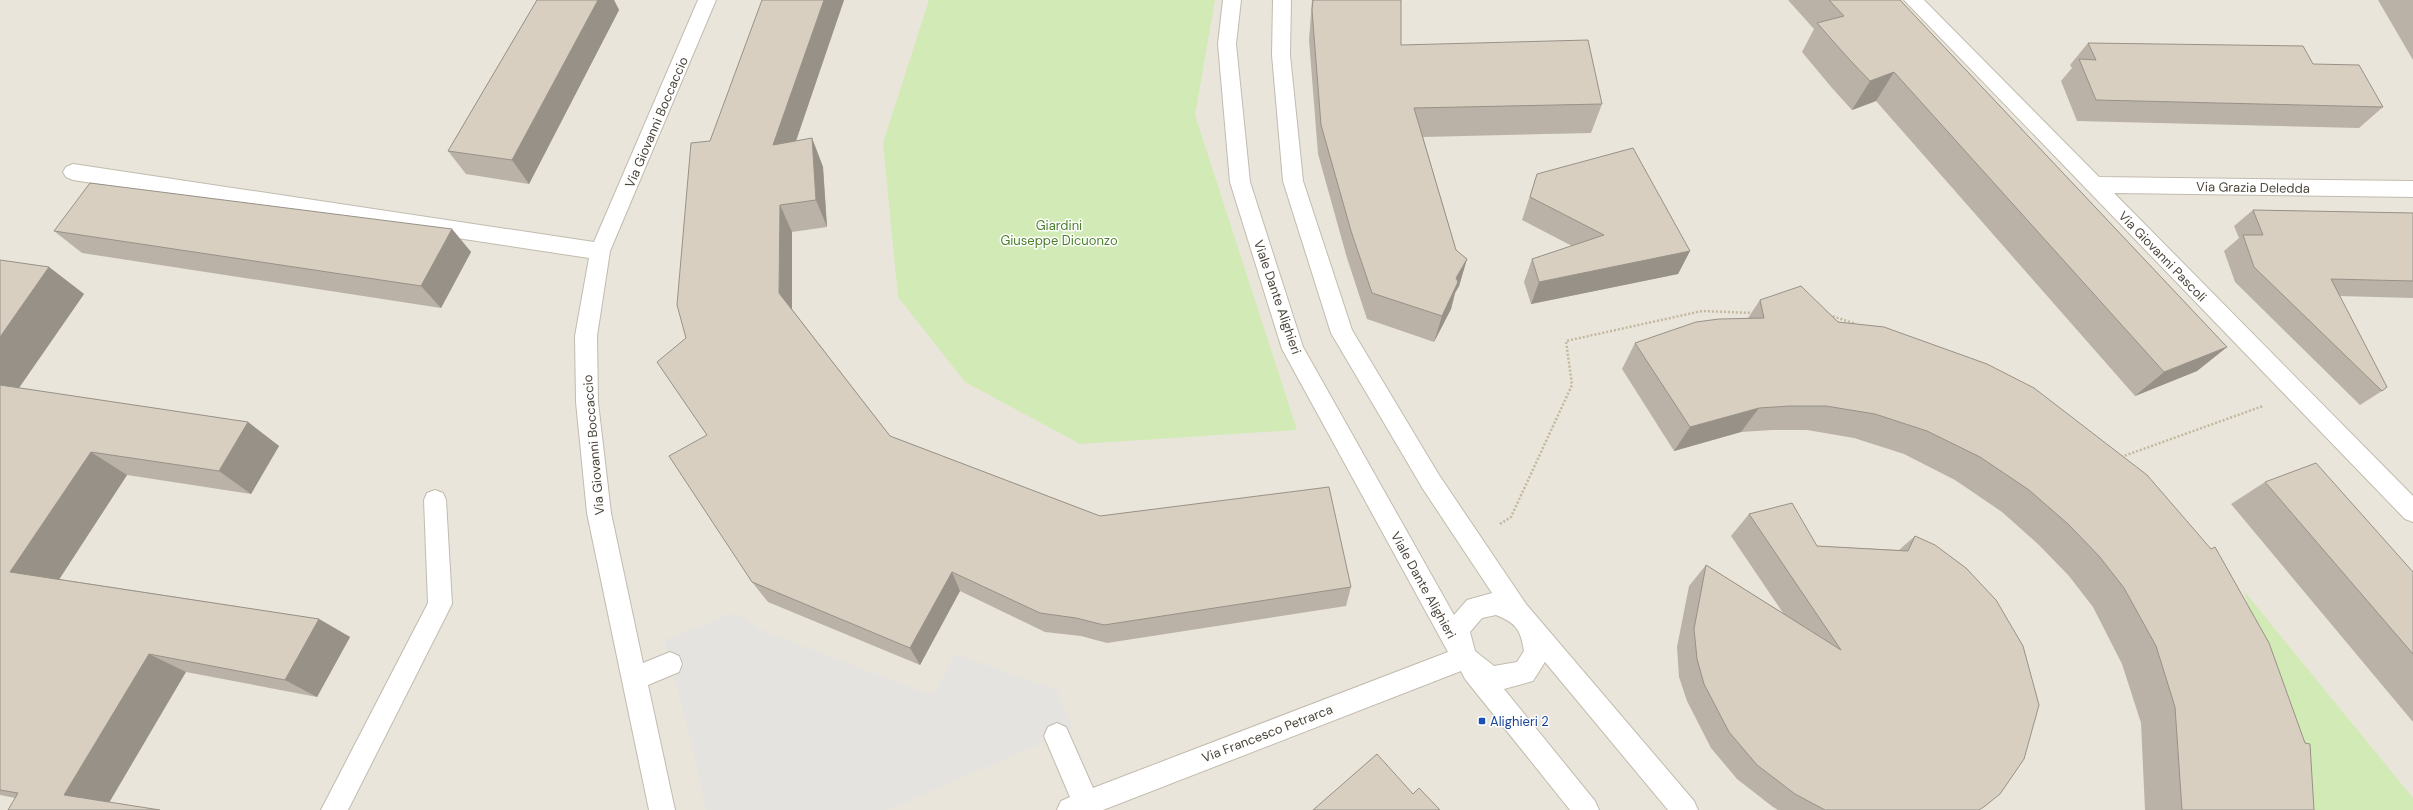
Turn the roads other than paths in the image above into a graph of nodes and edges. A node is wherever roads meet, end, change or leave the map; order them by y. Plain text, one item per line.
1 (707, 0) edge
2 (1232, 0) edge
3 (1282, 0) edge
4 (1913, 0) edge
5 (73, 172) dead end
6 (2093, 185) junction
7 (2413, 189) edge
8 (600, 251) junction
9 (435, 500) dead end
10 (2413, 512) edge
11 (1525, 621) junction
12 (1464, 657) junction
13 (670, 664) dead end
14 (634, 678) junction
15 (1057, 736) dead end
16 (1078, 806) edge
17 (334, 810) edge
18 (662, 810) edge
19 (1586, 810) edge
20 (1685, 810) edge

1 - 8 street, Via Giovanni Boccaccio
2 - 12 street, Viale Dante Alighieri
3 - 11 street
4 - 6 street, Via Giovanni Pascoli
5 - 8 street
6 - 7 street, Via Grazia Deledda
6 - 10 street, Via Giovanni Pascoli
8 - 14 street, Via Giovanni Boccaccio
9 - 17 street
11 - 12 street
11 - 12 street
11 - 20 street
12 - 16 street, Via Francesco Petrarca
12 - 19 street, Viale Dante Alighieri
13 - 14 street
14 - 18 street, Via Giovanni Boccaccio
15 - 16 street

